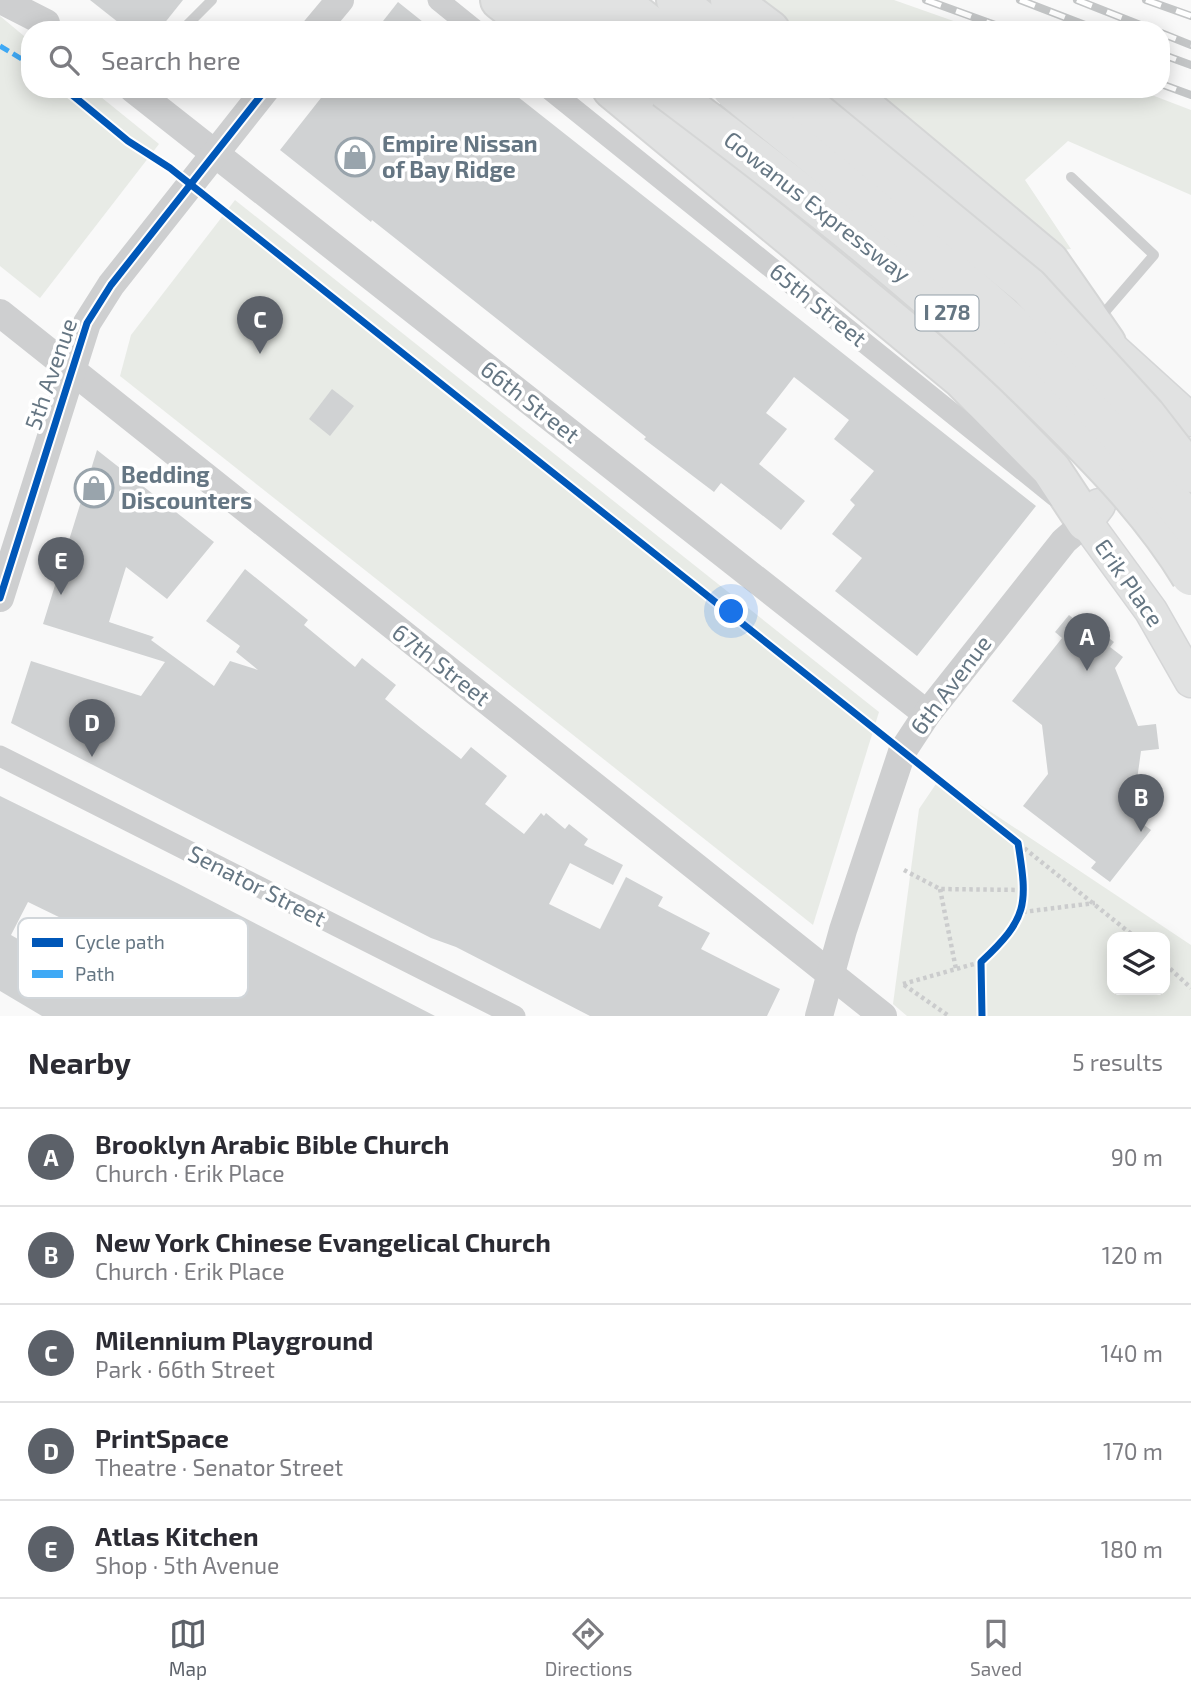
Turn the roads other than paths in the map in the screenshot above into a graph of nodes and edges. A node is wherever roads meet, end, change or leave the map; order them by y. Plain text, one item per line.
1 (1, 0) edge
2 (23, 0) edge
3 (212, 0) edge
4 (340, 0) edge
5 (438, 0) edge
6 (500, 0) edge
7 (546, 0) edge
8 (573, 0) edge
9 (618, 0) edge
10 (658, 0) edge
11 (730, 0) edge
12 (41, 21) edge
13 (46, 21) edge
14 (191, 21) edge
15 (322, 21) edge
16 (464, 21) edge
17 (527, 21) edge
18 (573, 21) edge
19 (600, 21) edge
20 (681, 21) edge
21 (683, 21) edge
22 (758, 21) edge
23 (144, 98) edge
24 (259, 98) edge
25 (561, 98) edge
26 (623, 98) edge
27 (677, 98) edge
28 (743, 98) edge
29 (799, 98) edge
30 (855, 98) edge
31 (215, 154) junction
32 (1071, 177) dead end
33 (0, 313) edge
34 (1100, 334) junction
35 (70, 370) junction
36 (1186, 403) edge
37 (1191, 473) edge
38 (1093, 513) junction
39 (1191, 525) edge
40 (1191, 576) edge
41 (0, 598) edge
42 (1191, 681) edge
43 (927, 714) junction
44 (0, 756) edge
45 (831, 974) junction
46 (515, 1016) edge
47 (819, 1016) edge
48 (883, 1016) edge

1 - 12 street
2 - 13 street
3 - 14 lane
4 - 15 street
5 - 16 street
6 - 17 highway
7 - 18 highway
8 - 19 main road
9 - 20 highway
10 - 21 main road
11 - 22 highway
23 - 31 street, 66th Street
24 - 31 street, 5th Avenue
25 - 38 street, 65th Street
26 - 38 highway
27 - 40 highway, Gowanus Expressway / I 278, bridge
28 - 39 highway, I 278, bridge
29 - 37 highway, bridge
30 - 34 highway
31 - 35 street, 5th Avenue
31 - 43 street, 66th Street
32 - 34 lane
33 - 35 street, 67th Street
34 - 36 main road
35 - 41 street, 5th Avenue
35 - 45 street, 67th Street
38 - 42 main road, Erik Place
38 - 43 street, 6th Avenue
43 - 45 street, 6th Avenue
44 - 46 street, Senator Street
45 - 47 street, 6th Avenue
45 - 48 street, 67th Street

